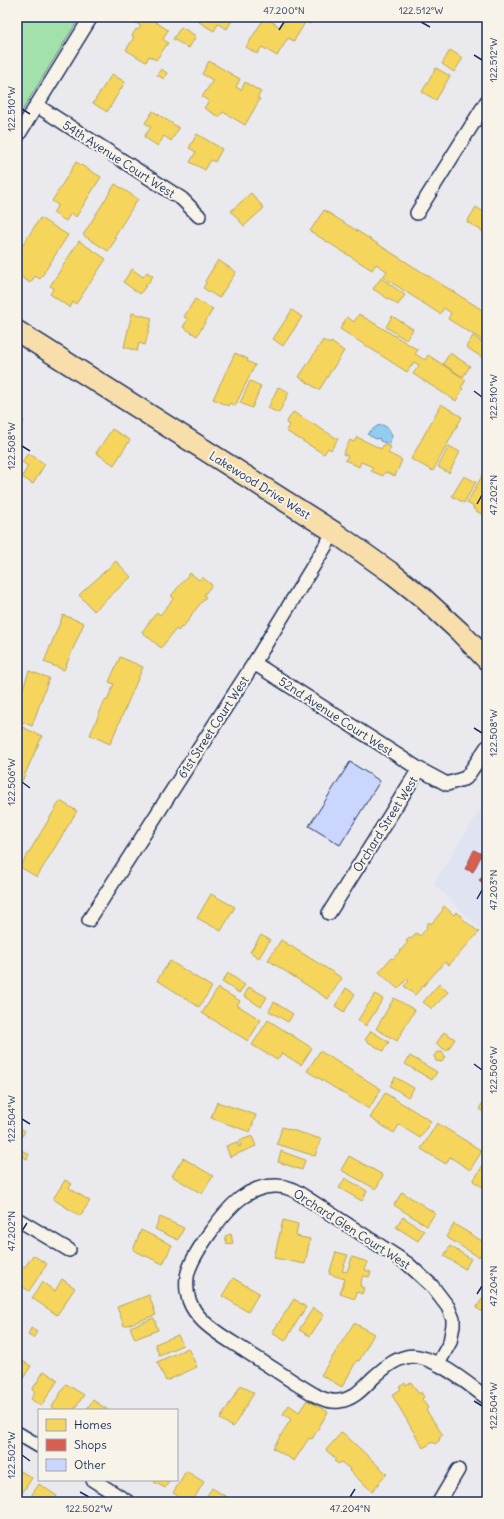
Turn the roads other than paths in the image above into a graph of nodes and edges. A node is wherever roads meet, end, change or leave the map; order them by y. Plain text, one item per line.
1 (91, 17) edge
2 (487, 101) edge
3 (36, 105) junction
4 (17, 137) edge
5 (417, 213) dead end
6 (199, 216) dead end
7 (17, 331) edge
8 (334, 532) junction
9 (487, 660) edge
10 (254, 663) junction
11 (487, 747) edge
12 (419, 769) junction
13 (329, 913) dead end
14 (89, 920) dead end
15 (17, 1219) edge
16 (69, 1250) dead end
17 (438, 1364) junction
18 (487, 1398) edge
19 (17, 1433) edge
20 (38, 1445) edge
21 (458, 1470) dead end
22 (95, 1481) edge
23 (443, 1501) edge
24 (128, 1502) edge

1 - 3 street
2 - 5 street
3 - 4 street
3 - 6 street, 54th Avenue Court West
7 - 8 main road, Lakewood Drive West
8 - 9 main road, Lakewood Drive West
8 - 10 street, 61st Street Court West
10 - 12 street, 52nd Avenue Court West
10 - 14 street, 61st Street Court West
11 - 12 street, Orchard Street West
12 - 13 street, Orchard Street West
15 - 16 street
17 - 17 street, Orchard Glen Court West
17 - 18 street, Orchard Glen Court West
19 - 20 street
21 - 23 street
22 - 24 street

